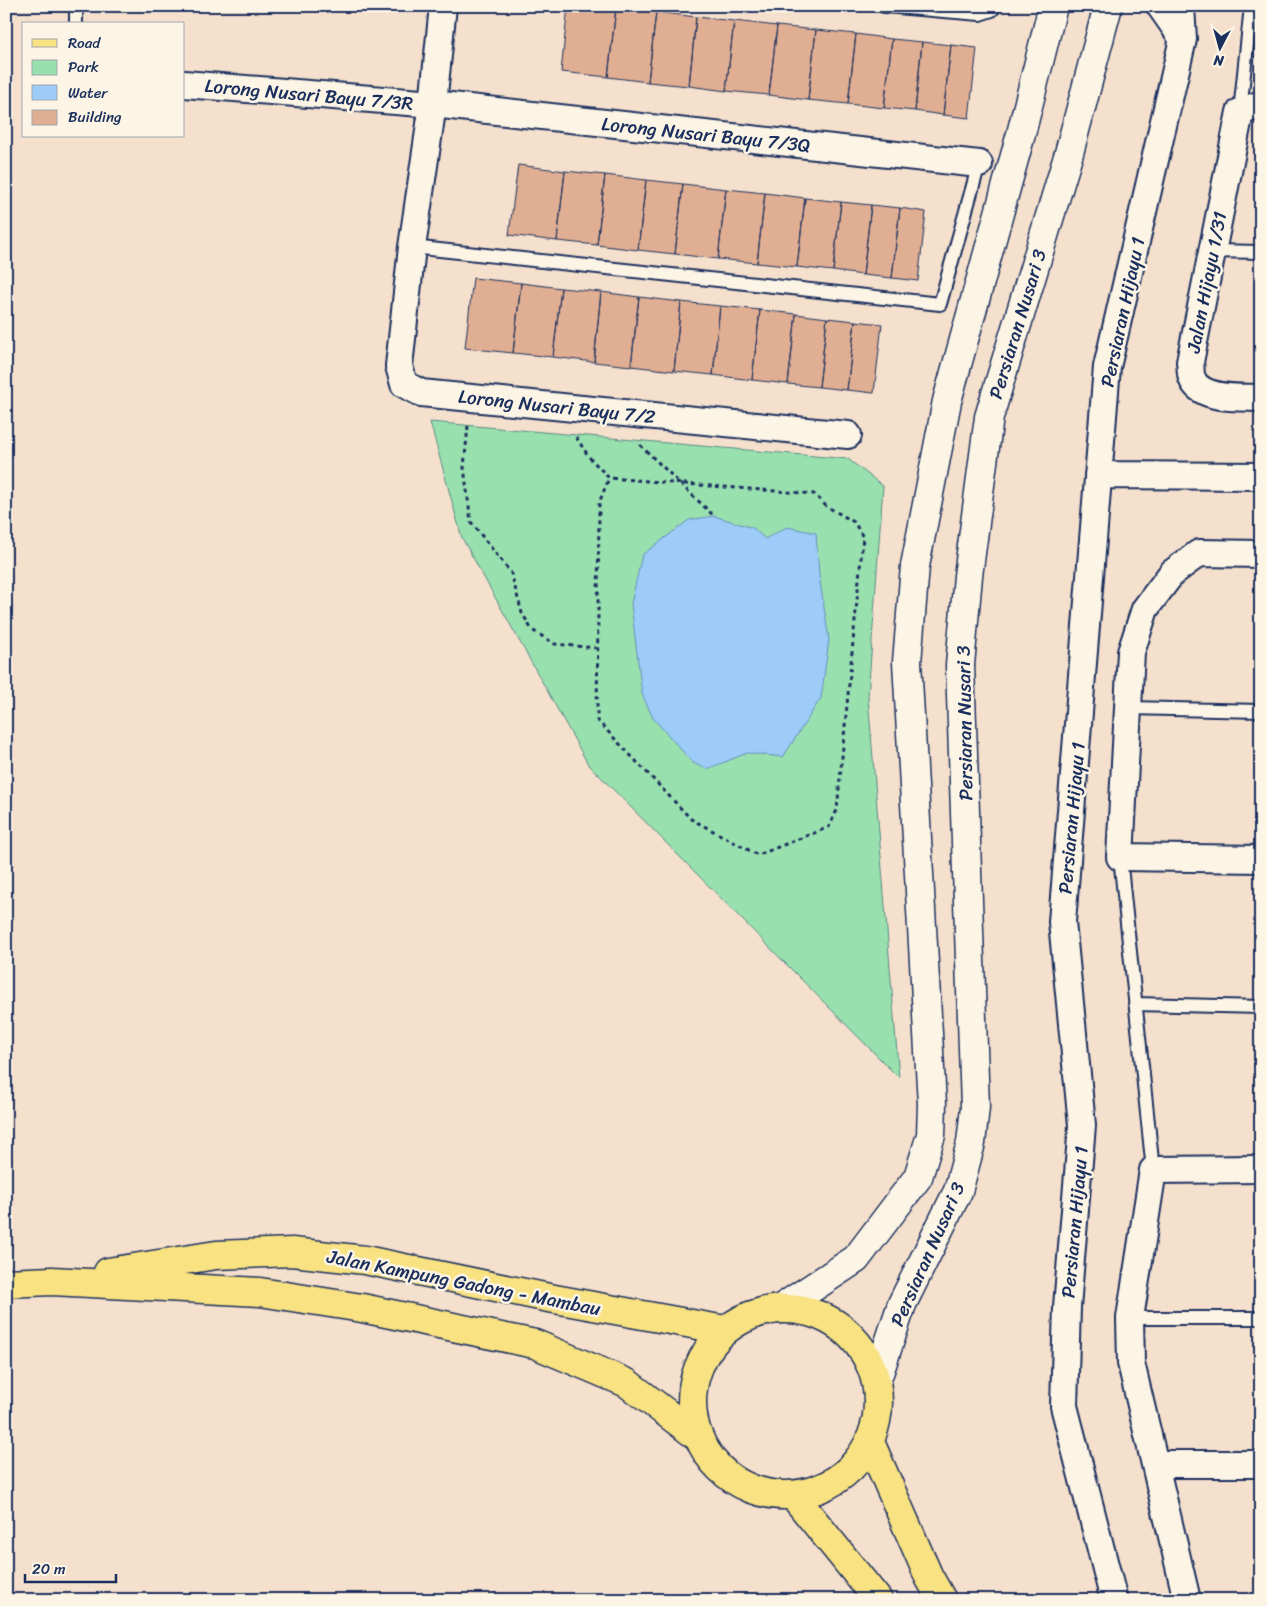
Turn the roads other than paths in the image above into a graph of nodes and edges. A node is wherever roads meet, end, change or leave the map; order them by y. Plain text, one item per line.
1 (76, 6) edge
2 (443, 6) edge
3 (884, 6) edge
4 (995, 6) edge
5 (1053, 6) edge
6 (1108, 6) edge
7 (1160, 6) edge
8 (1181, 6) edge
9 (1251, 6) edge
10 (76, 22) edge
11 (1183, 39) junction
12 (185, 84) edge
13 (434, 104) junction
14 (1250, 108) edge
15 (979, 164) joint
16 (412, 247) junction
17 (1212, 251) junction
18 (1261, 252) edge
19 (1261, 398) edge
20 (848, 435) dead end
21 (1098, 475) junction
22 (1261, 476) edge
23 (1261, 554) edge
24 (1128, 708) junction
25 (1261, 711) edge
26 (1120, 857) junction
27 (1261, 859) edge
28 (1135, 1004) junction
29 (1261, 1007) edge
30 (1261, 1169) edge
31 (1154, 1170) junction
32 (52, 1281) junction
33 (6, 1283) edge
34 (780, 1309) junction
35 (1130, 1318) junction
36 (1261, 1318) edge
37 (725, 1330) junction
38 (877, 1379) junction
39 (698, 1437) junction
40 (870, 1442) junction
41 (1156, 1464) junction
42 (1261, 1464) edge
43 (793, 1495) junction
44 (878, 1600) edge
45 (942, 1600) edge
46 (1114, 1600) edge
47 (1187, 1600) edge

1 - 10 lane
2 - 13 street, Lorong Nusari Bayu 7/2
3 - 4 lane
5 - 34 main road, Persiaran Nusari 3
6 - 38 main road, Persiaran Nusari 3
7 - 11 street
8 - 11 street, Persiaran Hijayu 1
9 - 14 lane
11 - 21 street, Persiaran Hijayu 1
12 - 13 street, Lorong Nusari Bayu 7/3R
13 - 15 street, Lorong Nusari Bayu 7/3Q
13 - 16 street, Lorong Nusari Bayu 7/2
14 - 17 street, Jalan Hijayu 1/31
15 - 16 lane
16 - 20 street, Lorong Nusari Bayu 7/2
17 - 18 lane
17 - 19 street, Jalan Hijayu 1/31
21 - 22 street
21 - 46 street, Persiaran Hijayu 1
23 - 24 street
24 - 25 lane
24 - 26 street
26 - 27 street
26 - 28 lane
28 - 29 lane
28 - 31 lane
30 - 31 street
31 - 35 street
32 - 33 main road, Jalan Kampung Gadong - Mambau
32 - 37 main road, Jalan Kampung Gadong - Mambau
32 - 39 main road, Jalan Kampung Gadong - Mambau
34 - 37 main road
34 - 38 main road
35 - 36 lane
35 - 41 street
37 - 39 main road
38 - 40 main road
39 - 43 main road
40 - 43 main road
40 - 45 main road
41 - 42 street
41 - 47 street
43 - 44 main road

